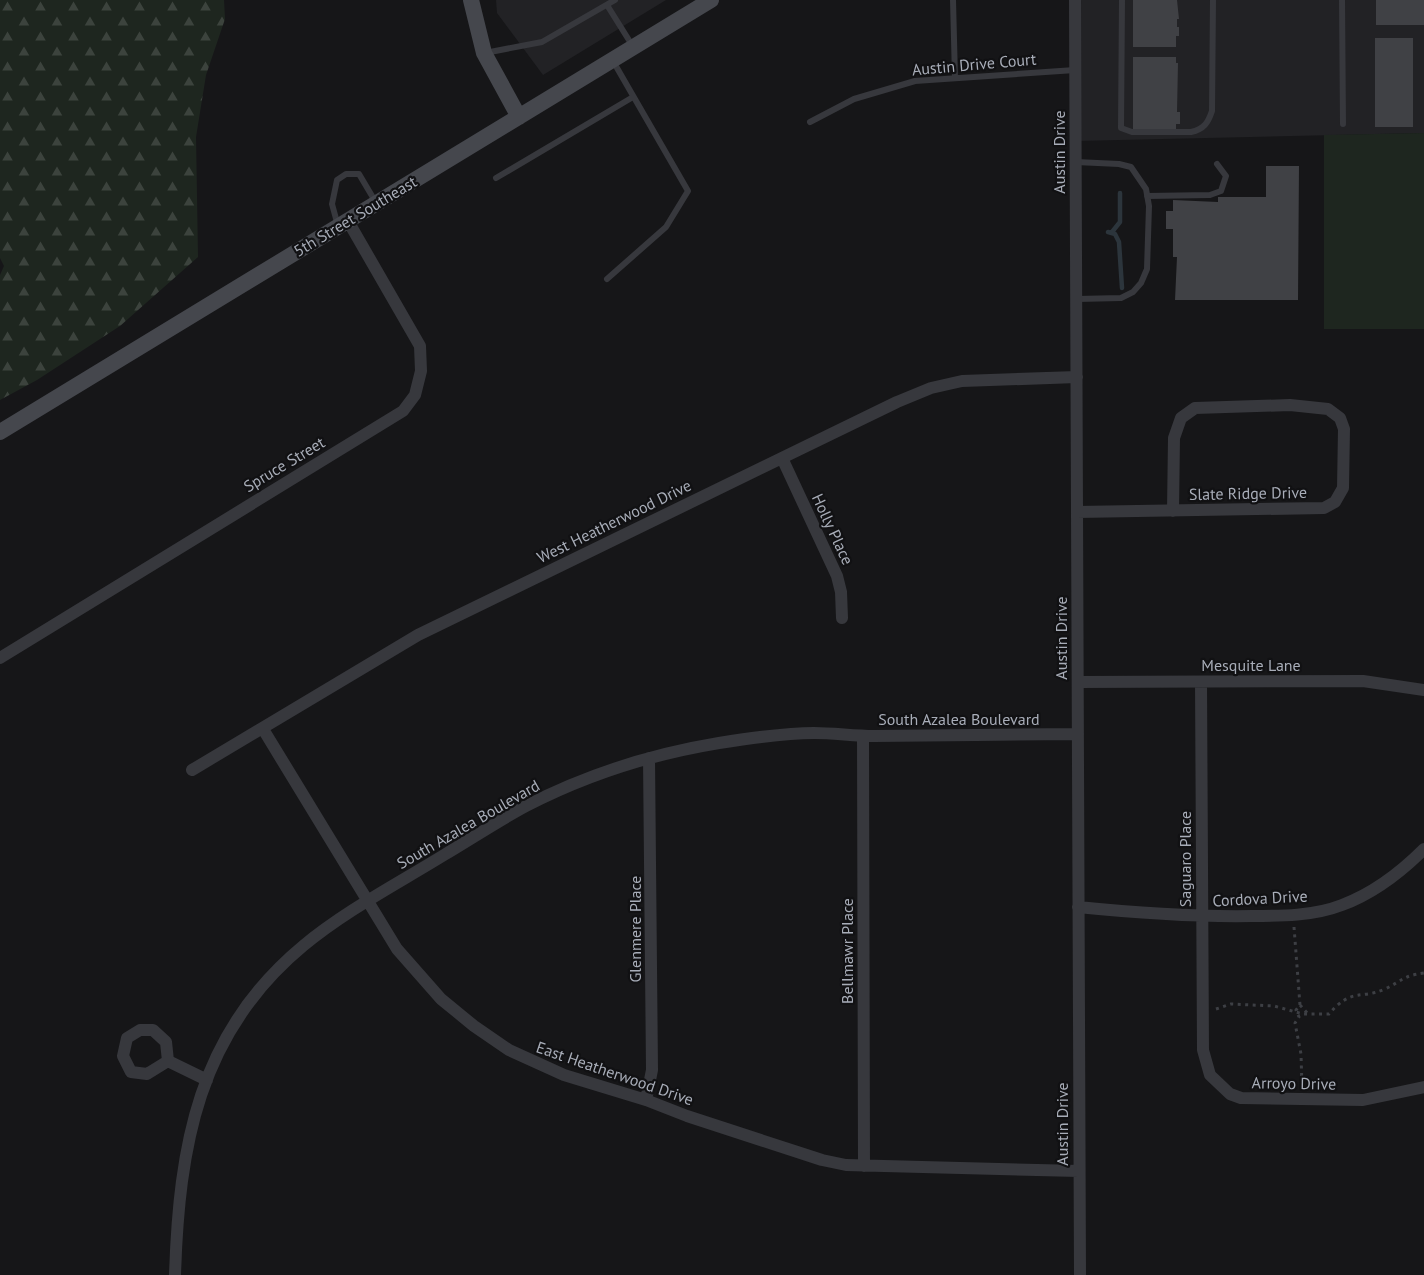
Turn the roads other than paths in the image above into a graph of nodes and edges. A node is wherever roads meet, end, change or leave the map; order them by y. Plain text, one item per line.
1 (471, 0) edge
2 (615, 0) edge
3 (711, 0) edge
4 (953, 0) edge
5 (1075, 0) edge
6 (1122, 0) edge
7 (1213, 0) edge
8 (1342, 0) edge
9 (607, 5) junction
10 (633, 47) junction
11 (484, 53) junction
12 (613, 60) junction
13 (1076, 70) junction
14 (955, 78) junction
15 (633, 97) junction
16 (519, 117) junction
17 (810, 122) dead end
18 (1343, 124) dead end
19 (1076, 162) junction
20 (1217, 164) dead end
21 (496, 178) dead end
22 (1147, 196) junction
23 (376, 204) junction
24 (343, 224) junction
25 (607, 279) dead end
26 (1076, 300) junction
27 (1077, 377) junction
28 (0, 432) edge
29 (782, 458) junction
30 (1173, 511) junction
31 (1077, 512) junction
32 (842, 618) dead end
33 (0, 658) edge
34 (1078, 682) junction
35 (1201, 682) junction
36 (1424, 690) edge
37 (263, 729) junction
38 (1078, 734) junction
39 (863, 736) junction
40 (649, 758) junction
41 (192, 770) dead end
42 (1424, 849) edge
43 (368, 901) junction
44 (1078, 907) junction
45 (1202, 917) junction
46 (1203, 1036) joint
47 (168, 1061) dead end
48 (207, 1080) junction
49 (1424, 1087) edge
50 (646, 1100) junction
51 (864, 1166) junction
52 (1079, 1171) junction
53 (175, 1275) edge
54 (1080, 1275) edge

1 - 11 main road
2 - 9 lane
3 - 10 main road, 5th Street Southeast
4 - 14 lane
5 - 13 street, Austin Drive
6 - 7 lane
8 - 18 lane
9 - 10 lane
9 - 11 lane
10 - 12 main road, 5th Street Southeast
11 - 16 main road
12 - 15 lane
12 - 16 main road, 5th Street Southeast
13 - 14 lane, Austin Drive Court
13 - 19 street, Austin Drive
14 - 17 lane, Austin Drive Court
15 - 21 lane
15 - 25 lane
16 - 23 main road, 5th Street Southeast
19 - 22 lane
19 - 26 street, Austin Drive
20 - 22 lane
22 - 26 lane
23 - 24 main road, 5th Street Southeast
23 - 24 lane
24 - 28 main road, 5th Street Southeast
24 - 33 street, Spruce Street
26 - 27 street, Austin Drive
27 - 29 street, West Heatherwood Drive
27 - 31 street, Austin Drive
29 - 32 street, Holly Place
29 - 37 street, West Heatherwood Drive
30 - 30 street, Slate Ridge Drive
30 - 31 street, Slate Ridge Drive
31 - 34 street, Austin Drive
34 - 35 street, Mesquite Lane
34 - 38 street, Austin Drive
35 - 36 street, Mesquite Lane
35 - 45 street, Saguaro Place
37 - 41 street, West Heatherwood Drive
37 - 43 street, East Heatherwood Drive
38 - 39 street, South Azalea Boulevard
38 - 44 street, Austin Drive
39 - 40 street, South Azalea Boulevard
39 - 51 street, Bellmawr Place
40 - 43 street, South Azalea Boulevard
40 - 50 street, Glenmere Place
42 - 45 street, Cordova Drive
43 - 48 street, South Azalea Boulevard
43 - 50 street, East Heatherwood Drive
44 - 45 street, Cordova Drive
44 - 52 street, Austin Drive
45 - 46 street, Saguaro Place
46 - 49 street, Arroyo Drive
47 - 48 street
48 - 53 street, South Azalea Boulevard
50 - 51 street, East Heatherwood Drive
51 - 52 street, East Heatherwood Drive
52 - 54 street, Austin Drive

